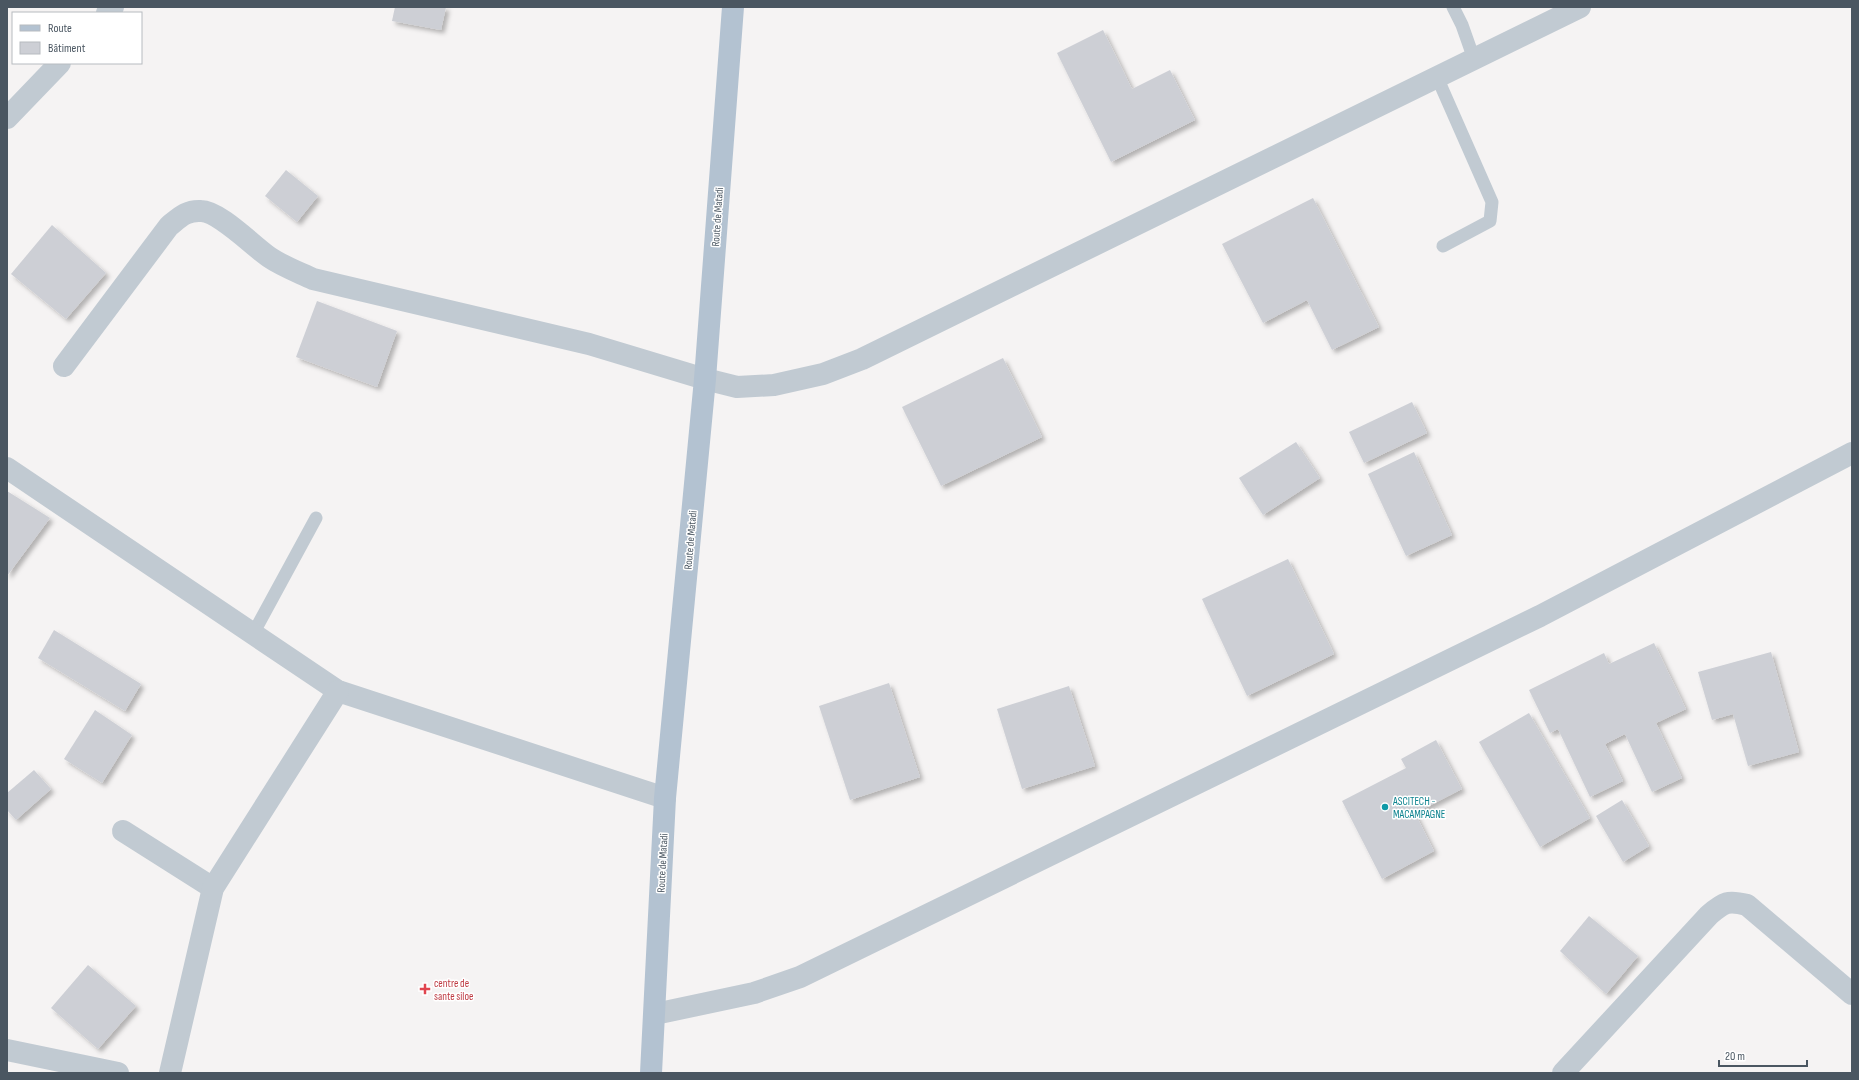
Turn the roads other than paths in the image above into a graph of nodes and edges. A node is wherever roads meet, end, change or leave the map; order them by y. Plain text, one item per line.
1 (733, 7) edge
2 (1452, 7) edge
3 (1580, 7) edge
4 (1474, 59) junction
5 (59, 64) edge
6 (1437, 77) junction
7 (7, 118) edge
8 (1443, 246) dead end
9 (64, 366) dead end
10 (705, 379) junction
11 (1852, 453) edge
12 (7, 468) edge
13 (316, 518) dead end
14 (253, 634) junction
15 (338, 691) junction
16 (665, 798) junction
17 (123, 831) dead end
18 (213, 888) junction
19 (1852, 994) edge
20 (655, 1014) junction
21 (7, 1050) edge
22 (118, 1073) edge
23 (170, 1073) edge
24 (651, 1073) edge
25 (1563, 1073) edge

1 - 10 main road, Route de Matadi
2 - 4 lane
3 - 4 street
4 - 6 street
5 - 7 street
6 - 8 lane
6 - 10 street
9 - 10 street
10 - 16 main road, Route de Matadi
11 - 20 street
12 - 14 street
13 - 14 lane
14 - 15 street
15 - 16 street
15 - 18 street
16 - 20 main road, Route de Matadi
17 - 18 street
18 - 23 street
19 - 25 street
20 - 24 main road, Route de Matadi
21 - 22 street

